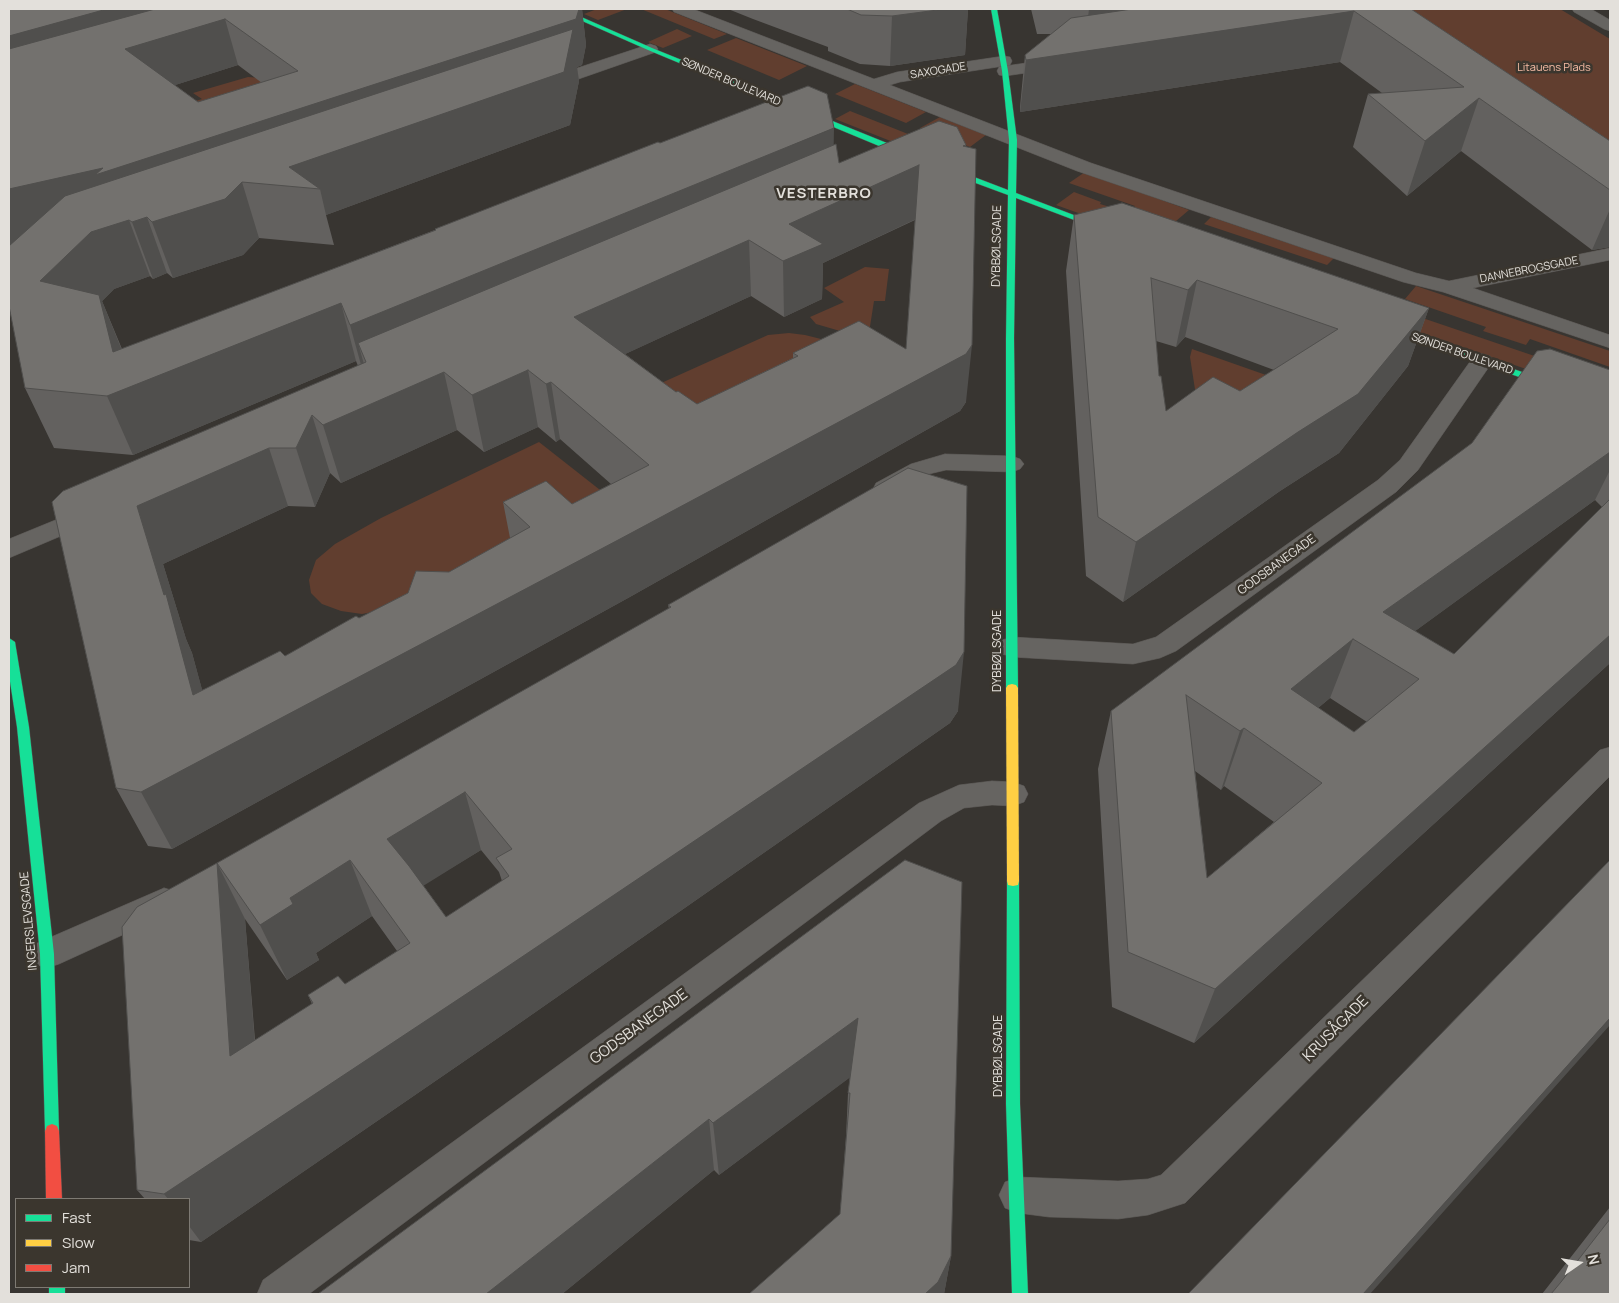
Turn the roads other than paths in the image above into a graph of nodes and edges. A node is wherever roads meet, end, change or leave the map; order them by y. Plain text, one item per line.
1 (558, 9) edge
2 (680, 9) edge
3 (994, 9) edge
4 (1580, 9) edge
5 (1610, 26) edge
6 (650, 49) junction
7 (1079, 60) edge
8 (1005, 66) junction
9 (872, 85) junction
10 (527, 91) edge
11 (1013, 140) junction
12 (911, 156) junction
13 (884, 168) edge
14 (1011, 195) junction
15 (1117, 232) edge
16 (1610, 254) edge
17 (1449, 286) junction
18 (1372, 322) edge
19 (1610, 342) edge
20 (1482, 361) junction
21 (1610, 406) edge
22 (1012, 464) junction
23 (859, 503) edge
24 (109, 506) edge
25 (9, 549) edge
26 (9, 642) edge
27 (1012, 647) junction
28 (1610, 758) edge
29 (1013, 794) junction
30 (185, 888) edge
31 (47, 954) junction
32 (1018, 1195) junction
33 (54, 1198) edge
34 (277, 1294) edge
35 (1020, 1294) edge

1 - 6 street, SØNDER BOULEVARD
2 - 9 street
3 - 8 street, DYBBØLSGADE
4 - 5 street
6 - 10 street
6 - 12 street, SØNDER BOULEVARD
7 - 8 street, SAXOGADE
8 - 9 street, SAXOGADE
8 - 11 street, DYBBØLSGADE
9 - 11 street
11 - 14 street, DYBBØLSGADE
11 - 17 street
12 - 13 street
12 - 14 street, SØNDER BOULEVARD
14 - 15 street, SØNDER BOULEVARD
14 - 22 street, DYBBØLSGADE
16 - 17 street, DANNEBROGSGADE
17 - 19 street
18 - 20 street, SØNDER BOULEVARD
20 - 21 street, SØNDER BOULEVARD
20 - 27 street, GODSBANEGADE
22 - 23 street
22 - 27 street, DYBBØLSGADE
24 - 25 street
26 - 31 street, INGERSLEVSGADE
27 - 29 street, DYBBØLSGADE
28 - 32 street, KRUSÅGADE
29 - 32 street, DYBBØLSGADE
29 - 34 street, GODSBANEGADE
30 - 31 street
31 - 33 street, INGERSLEVSGADE
32 - 35 street, DYBBØLSGADE

